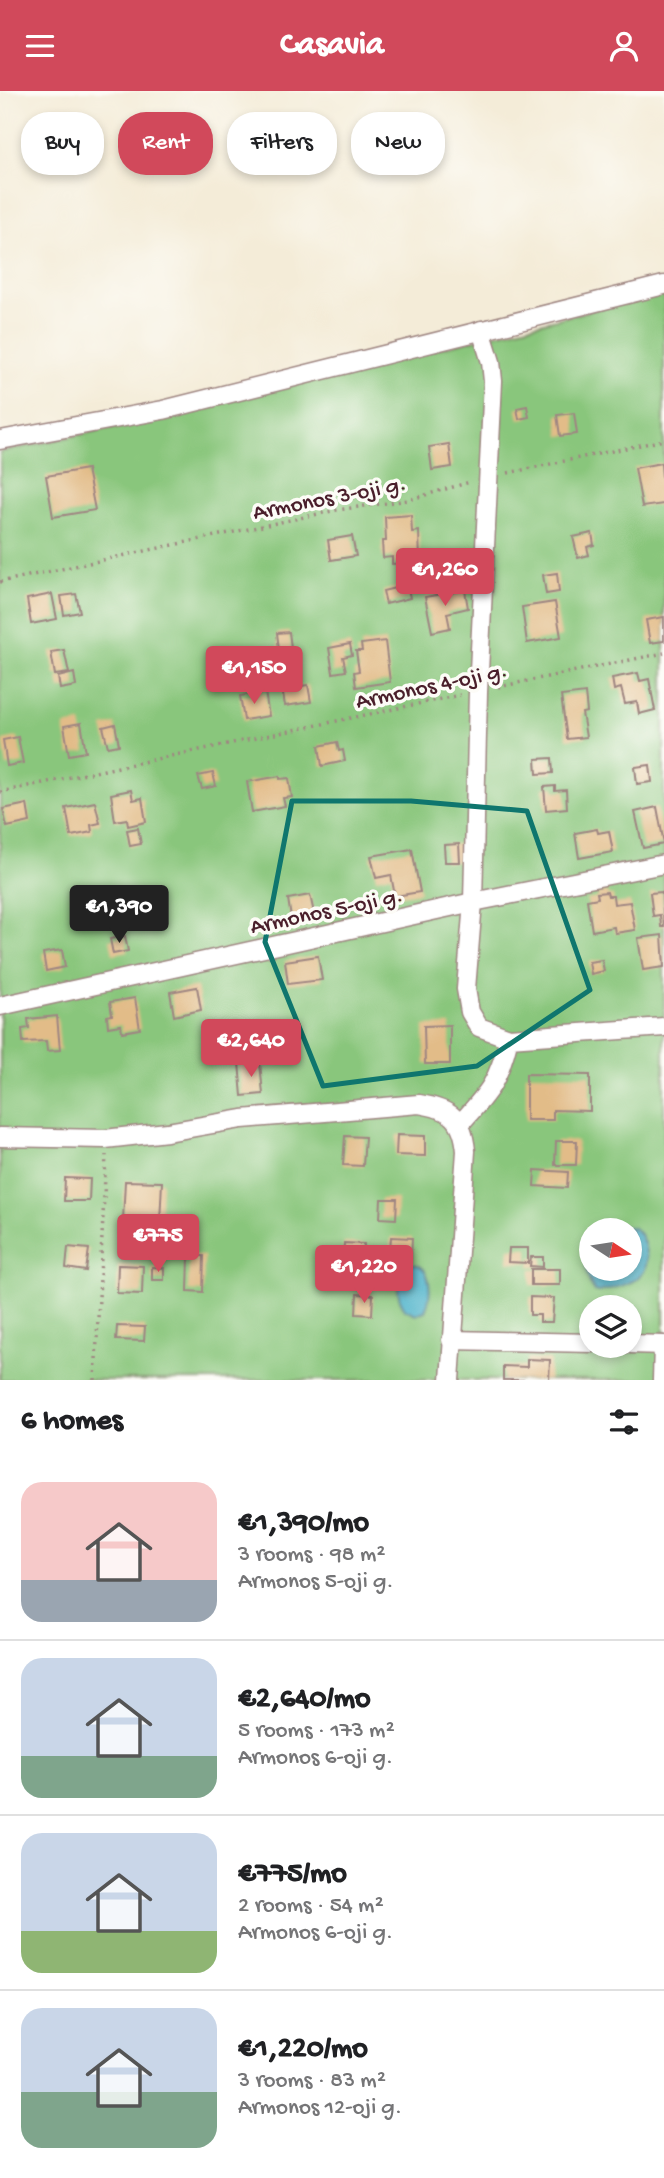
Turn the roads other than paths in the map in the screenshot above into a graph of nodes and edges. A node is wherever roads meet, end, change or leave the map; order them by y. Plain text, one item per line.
1 (664, 285) edge
2 (481, 330) junction
3 (0, 440) edge
4 (664, 864) edge
5 (473, 902) junction
6 (0, 1006) edge
7 (664, 1027) edge
8 (509, 1038) junction
9 (460, 1123) junction
10 (0, 1137) edge
11 (451, 1340) junction
12 (579, 1343) edge
13 (642, 1344) edge
14 (664, 1345) edge
15 (450, 1380) edge
16 (662, 1380) edge

1 - 2 street
2 - 3 street
2 - 5 street
4 - 5 street, Armonos 5-oji g.
5 - 6 street, Armonos 5-oji g.
5 - 8 street
7 - 8 street
8 - 9 street
9 - 10 street
9 - 11 street
11 - 12 street
11 - 15 street
13 - 14 street
14 - 16 street

